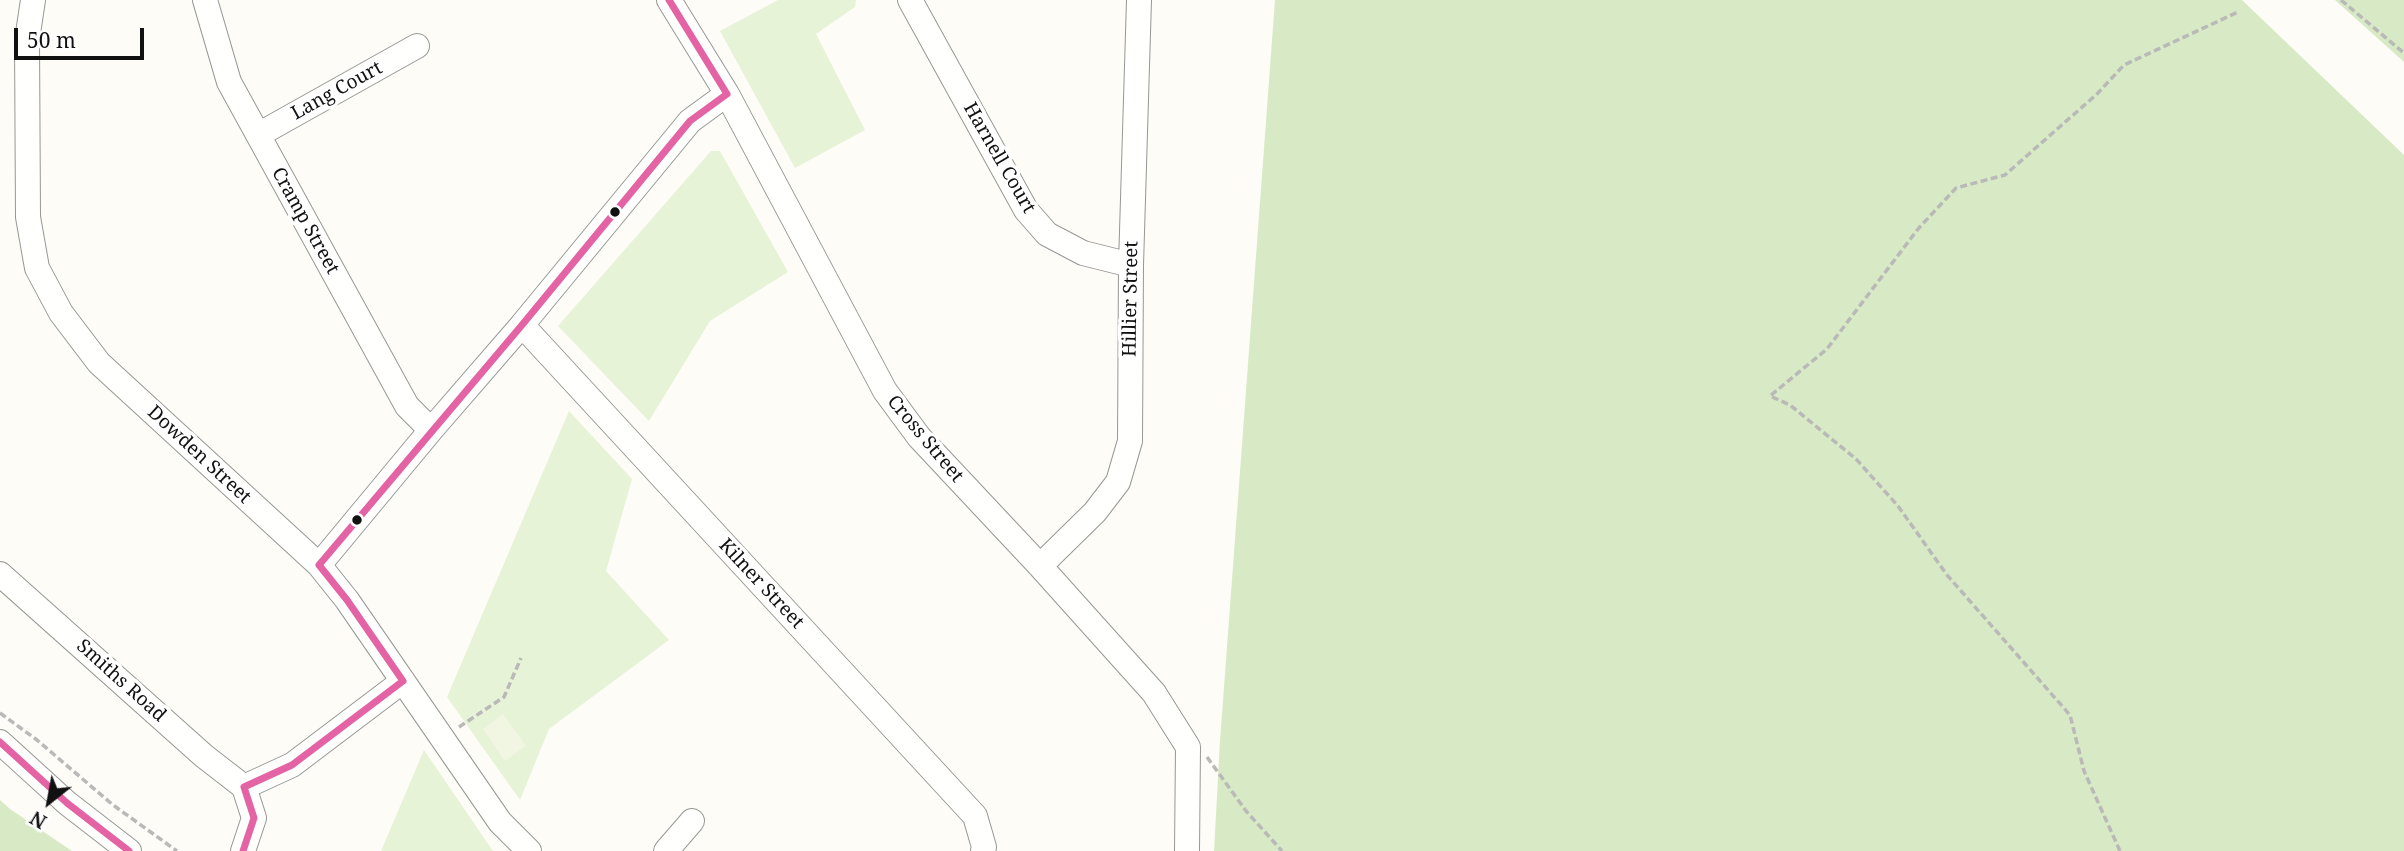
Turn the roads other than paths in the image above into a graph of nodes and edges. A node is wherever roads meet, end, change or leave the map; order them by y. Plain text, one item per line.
1 (33, 0) edge
2 (205, 0) edge
3 (669, 0) edge
4 (910, 0) edge
5 (1139, 0) edge
6 (417, 46) dead end
7 (727, 94) junction
8 (258, 135) junction
9 (1131, 265) junction
10 (522, 325) junction
11 (431, 430) junction
12 (319, 565) junction
13 (1040, 566) junction
14 (0, 573) edge
15 (403, 681) junction
16 (0, 742) edge
17 (0, 758) edge
18 (244, 787) junction
19 (692, 821) dead end
20 (105, 851) edge
21 (129, 851) edge
22 (243, 851) edge
23 (529, 851) edge
24 (666, 851) edge
25 (983, 851) edge
26 (1187, 851) edge

1 - 12 street, Dowden Street
2 - 8 street, Cramp Street
3 - 7 street, Cross Street
4 - 9 street, Harnell Court
5 - 9 street, Hillier Street
6 - 8 street, Lang Court
7 - 10 street
7 - 13 street, Cross Street
8 - 11 street, Cramp Street
9 - 13 street, Hillier Street
10 - 11 street
10 - 25 street, Kilner Street
11 - 12 street
12 - 15 street, Dowden Street
13 - 26 street, Cross Street
14 - 18 street, Smiths Road
15 - 18 street
15 - 23 street, Dowden Street
16 - 21 street
17 - 20 street
18 - 22 street
19 - 24 street

